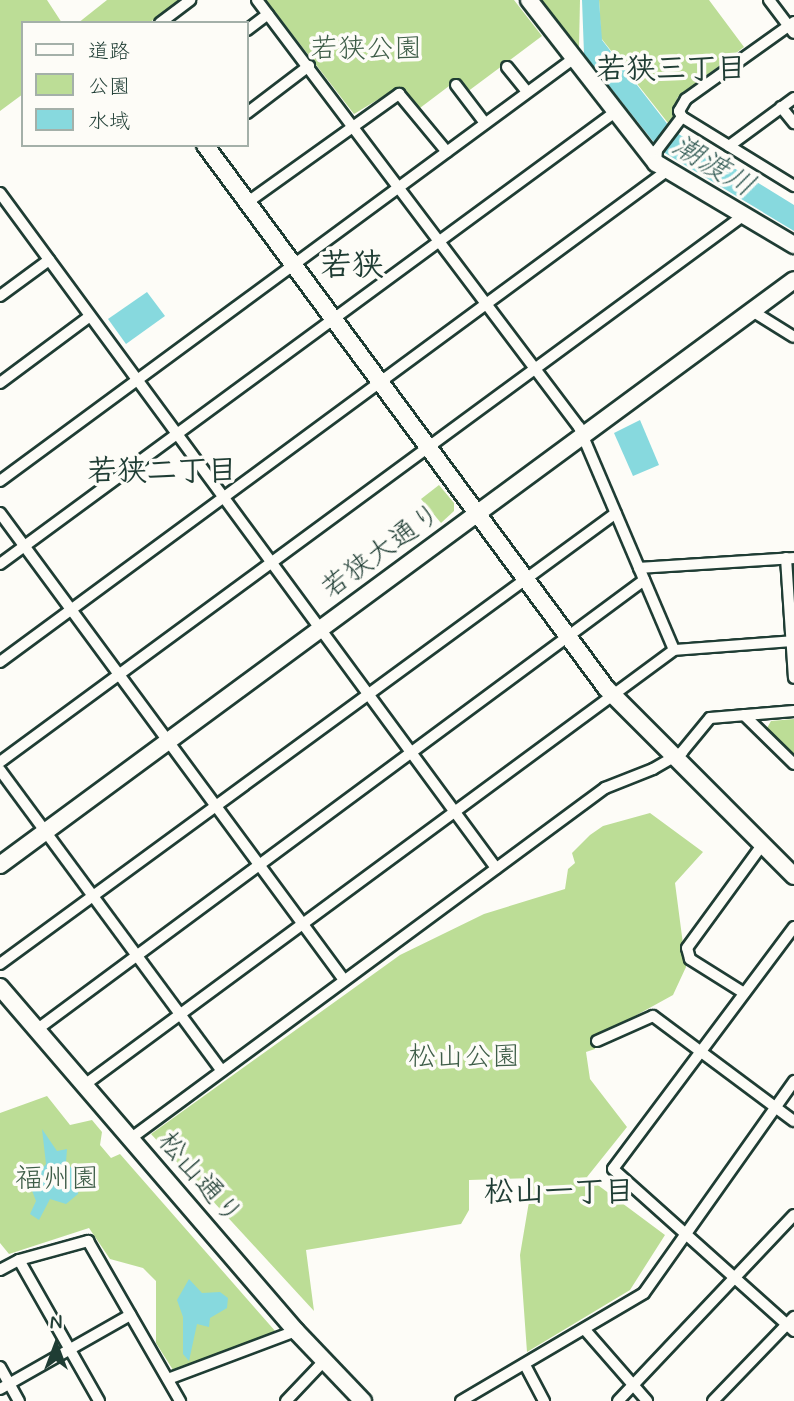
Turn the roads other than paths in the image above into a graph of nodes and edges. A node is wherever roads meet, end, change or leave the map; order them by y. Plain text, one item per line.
1 (190, 0) edge
2 (257, 0) edge
3 (529, 0) edge
4 (769, 0) edge
5 (268, 13) junction
6 (163, 21) edge
7 (792, 27) edge
8 (248, 29) edge
9 (573, 59) junction
10 (309, 66) junction
11 (507, 67) dead end
12 (456, 85) dead end
13 (527, 92) junction
14 (794, 97) edge
15 (781, 107) junction
16 (248, 112) edge
17 (615, 112) junction
18 (682, 117) junction
19 (485, 123) junction
20 (794, 123) edge
21 (351, 125) junction
22 (729, 146) junction
23 (207, 147) edge
24 (447, 152) junction
25 (660, 161) junction
26 (794, 186) edge
27 (400, 187) junction
28 (1, 197) edge
29 (248, 202) junction
30 (744, 215) junction
31 (442, 239) junction
32 (794, 244) edge
33 (49, 260) junction
34 (294, 265) junction
35 (794, 280) edge
36 (0, 296) edge
37 (485, 303) junction
38 (752, 311) junction
39 (89, 317) junction
40 (334, 320) junction
41 (794, 337) edge
42 (537, 368) junction
43 (136, 381) junction
44 (379, 381) junction
45 (0, 383) edge
46 (176, 436) junction
47 (582, 436) junction
48 (428, 448) junction
49 (0, 481) edge
50 (221, 497) junction
51 (0, 513) edge
52 (616, 513) junction
53 (478, 514) junction
54 (24, 547) junction
55 (790, 558) edge
56 (269, 562) junction
57 (0, 564) edge
58 (639, 568) junction
59 (524, 579) junction
60 (644, 580) junction
61 (71, 609) junction
62 (319, 631) junction
63 (567, 637) junction
64 (792, 641) edge
65 (674, 650) junction
66 (0, 662) edge
67 (119, 675) junction
68 (794, 678) edge
69 (367, 694) junction
70 (613, 697) junction
71 (794, 711) edge
72 (744, 715) junction
73 (169, 742) junction
74 (411, 754) junction
75 (673, 758) junction
76 (0, 762) edge
77 (794, 764) edge
78 (0, 770) edge
79 (214, 805) junction
80 (454, 813) junction
81 (46, 832) junction
82 (762, 845) junction
83 (0, 865) edge
84 (259, 866) junction
85 (496, 868) junction
86 (794, 876) edge
87 (93, 894) junction
88 (302, 924) junction
89 (794, 928) edge
90 (136, 954) junction
91 (0, 964) edge
92 (344, 980) junction
93 (0, 987) edge
94 (744, 993) junction
95 (180, 1013) junction
96 (35, 1031) junction
97 (597, 1041) dead end
98 (700, 1051) junction
99 (221, 1070) junction
100 (794, 1081) edge
101 (82, 1086) junction
102 (775, 1107) junction
103 (794, 1121) edge
104 (130, 1139) junction
105 (794, 1215) edge
106 (685, 1233) junction
107 (19, 1260) junction
108 (0, 1270) edge
109 (735, 1278) junction
110 (130, 1315) junction
111 (792, 1324) edge
112 (296, 1331) junction
113 (586, 1331) junction
114 (70, 1349) junction
115 (324, 1361) junction
116 (525, 1365) junction
117 (0, 1367) edge
118 (168, 1379) junction
119 (5, 1387) edge
120 (634, 1387) junction
121 (19, 1401) edge
122 (99, 1401) edge
123 (180, 1401) edge
124 (286, 1401) edge
125 (363, 1401) edge
126 (461, 1401) edge
127 (544, 1401) edge
128 (618, 1401) edge
129 (647, 1401) edge
130 (713, 1401) edge

1 - 6 street
2 - 5 street
3 - 9 street
4 - 7 street
5 - 8 street
5 - 10 street
7 - 18 street
9 - 13 street
9 - 17 street
10 - 16 street
10 - 21 street
11 - 13 street
12 - 19 street
13 - 19 street
14 - 15 street
15 - 20 street
15 - 22 street
17 - 25 street
17 - 31 street
18 - 22 street
18 - 25 street
19 - 24 street
21 - 24 street
21 - 27 street
21 - 29 street
22 - 26 street
23 - 29 street
24 - 27 street
25 - 30 street
25 - 37 street
27 - 31 street
27 - 34 street
28 - 33 street
29 - 34 street
30 - 32 street
30 - 42 street
31 - 37 street
31 - 40 street
33 - 36 street
33 - 39 street
34 - 40 street
34 - 43 street
35 - 38 street, 若狭大通り
37 - 42 street
37 - 44 street
38 - 41 street
38 - 47 street, 若狭大通り
39 - 43 street
39 - 45 street
40 - 44 street
40 - 46 street
42 - 47 street
42 - 48 street
43 - 46 street
43 - 49 street
44 - 48 street
44 - 50 street
46 - 50 street
46 - 54 street
47 - 52 street
47 - 53 street, 若狭大通り
48 - 53 street
48 - 56 street
50 - 56 street
50 - 61 street
51 - 54 street
52 - 58 street
52 - 59 street
53 - 59 street
53 - 62 street, 若狭大通り
54 - 57 street
54 - 61 street
55 - 58 street
55 - 64 street
56 - 62 street
56 - 67 street
58 - 60 street
59 - 63 street
59 - 69 street
60 - 63 street
60 - 65 street
61 - 66 street
61 - 67 street
62 - 69 street
62 - 73 street, 若狭大通り
63 - 70 street
63 - 74 street
64 - 65 street
64 - 68 street
65 - 70 street
67 - 73 street
67 - 76 street
69 - 74 street
69 - 79 street
70 - 75 street
70 - 80 street
71 - 72 street
72 - 75 street
72 - 77 street
73 - 79 street
73 - 81 street, 若狭大通り
74 - 80 street
74 - 84 street
75 - 82 street
75 - 85 street
78 - 81 street
79 - 84 street
79 - 87 street
80 - 85 street
80 - 88 street
81 - 83 street, 若狭大通り
81 - 87 street
82 - 86 street
82 - 94 street
84 - 88 street
84 - 90 street
85 - 92 street
87 - 90 street
87 - 91 street
88 - 92 street
88 - 95 street
89 - 94 street
90 - 95 street
90 - 96 street
92 - 99 street
93 - 96 street, 松山通り
94 - 98 street
95 - 99 street
95 - 101 street
96 - 101 street, 松山通り
97 - 98 street
98 - 102 street
98 - 106 street
99 - 104 street
100 - 102 street
101 - 104 street, 松山通り
102 - 103 street
102 - 106 street
104 - 112 street, 松山通り
105 - 109 street
106 - 109 street
106 - 113 street
107 - 108 street
107 - 110 street
107 - 114 street
109 - 111 street
109 - 120 street
110 - 114 street
110 - 118 street
111 - 130 street
112 - 115 street, 松山通り
112 - 118 street
113 - 116 street
113 - 120 street
114 - 119 street
114 - 122 street
115 - 124 street
115 - 125 street, 松山通り
116 - 126 street
116 - 127 street
117 - 119 street
118 - 123 street
119 - 121 street
120 - 128 street
120 - 129 street

